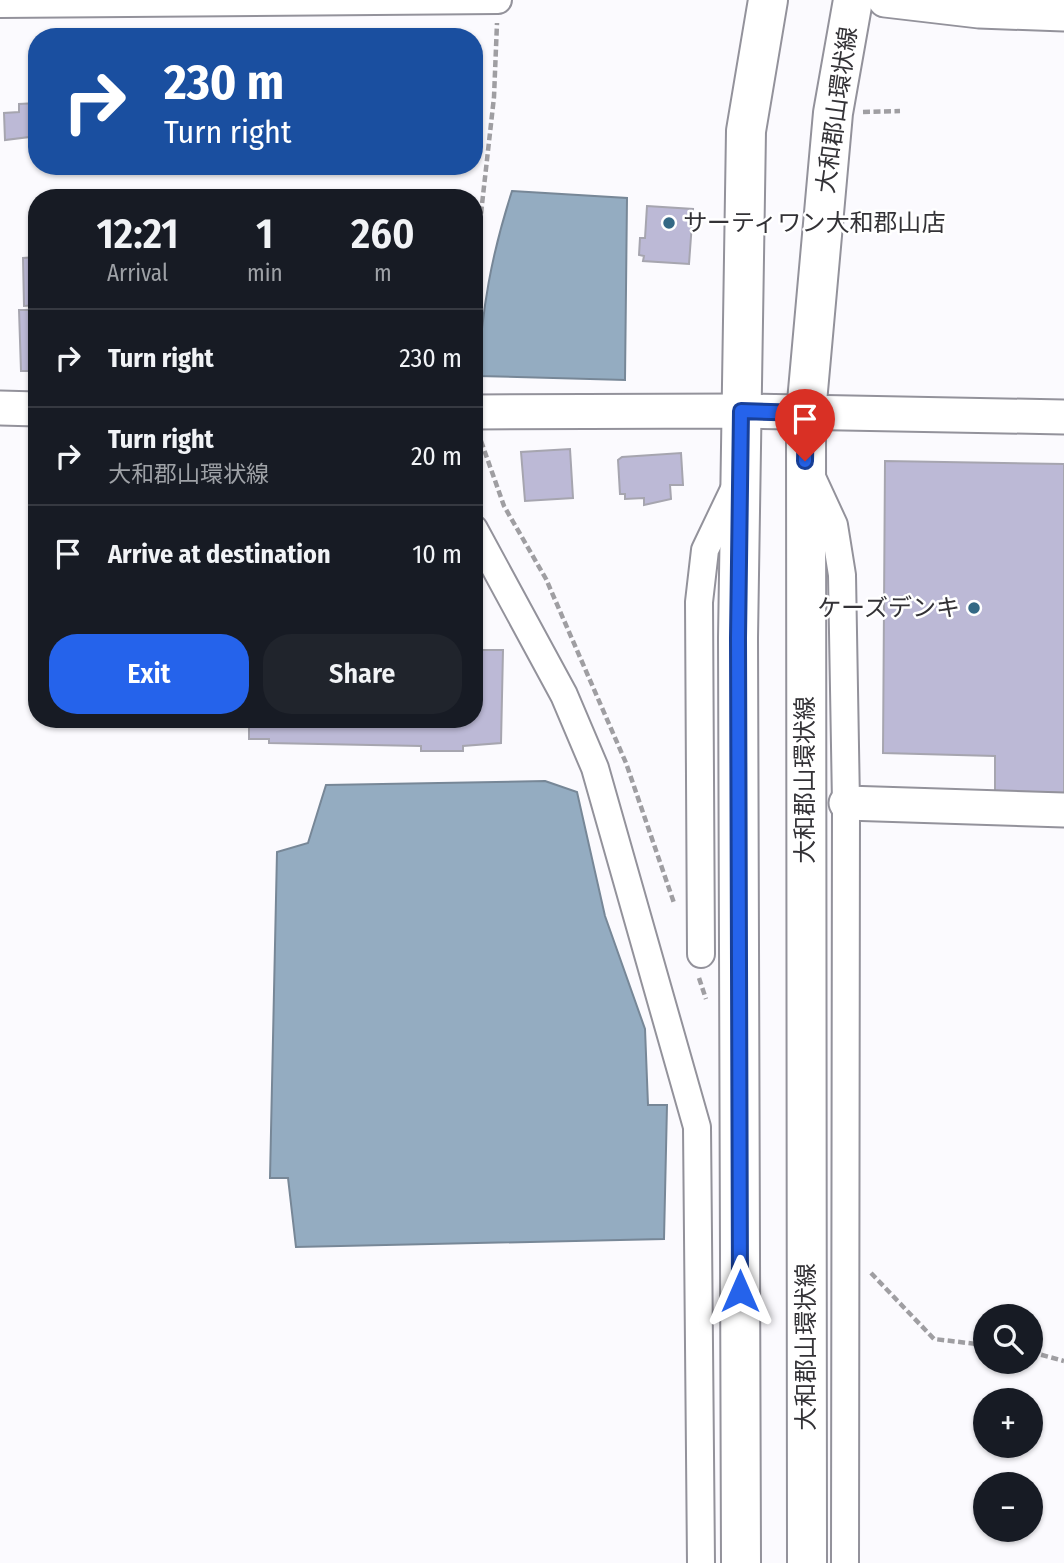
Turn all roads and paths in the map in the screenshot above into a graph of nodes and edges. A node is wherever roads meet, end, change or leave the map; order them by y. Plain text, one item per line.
1 (768, 0) edge
2 (853, 0) edge
3 (885, 0) edge
4 (498, 1) edge
5 (0, 4) edge
6 (1064, 15) edge
7 (483, 195) edge
8 (0, 408) edge
9 (28, 409) edge
10 (741, 411) junction
11 (806, 413) junction
12 (1064, 417) edge
13 (483, 422) edge
14 (483, 443) edge
15 (805, 461) junction
16 (741, 476) junction
17 (483, 546) edge
18 (846, 803) junction
19 (1064, 810) edge
20 (666, 880) dead end
21 (701, 954) dead end
22 (843, 1243) junction
23 (973, 1344) edge
24 (1043, 1355) edge
25 (1064, 1361) edge
26 (701, 1563) edge
27 (741, 1563) edge
28 (807, 1563) edge
29 (845, 1563) edge

1 - 10 main road
2 - 11 main road, 大和郡山環状線
3 - 6 street
4 - 5 street
4 - 7 path
8 - 9 street
10 - 11 street
10 - 13 street
10 - 16 main road
11 - 12 street
11 - 15 main road, 大和郡山環状線
14 - 20 path
15 - 18 street
15 - 28 main road, 大和郡山環状線
16 - 21 street
16 - 27 main road
17 - 26 street
18 - 19 street
18 - 22 street
22 - 23 path
22 - 29 street
24 - 25 path

